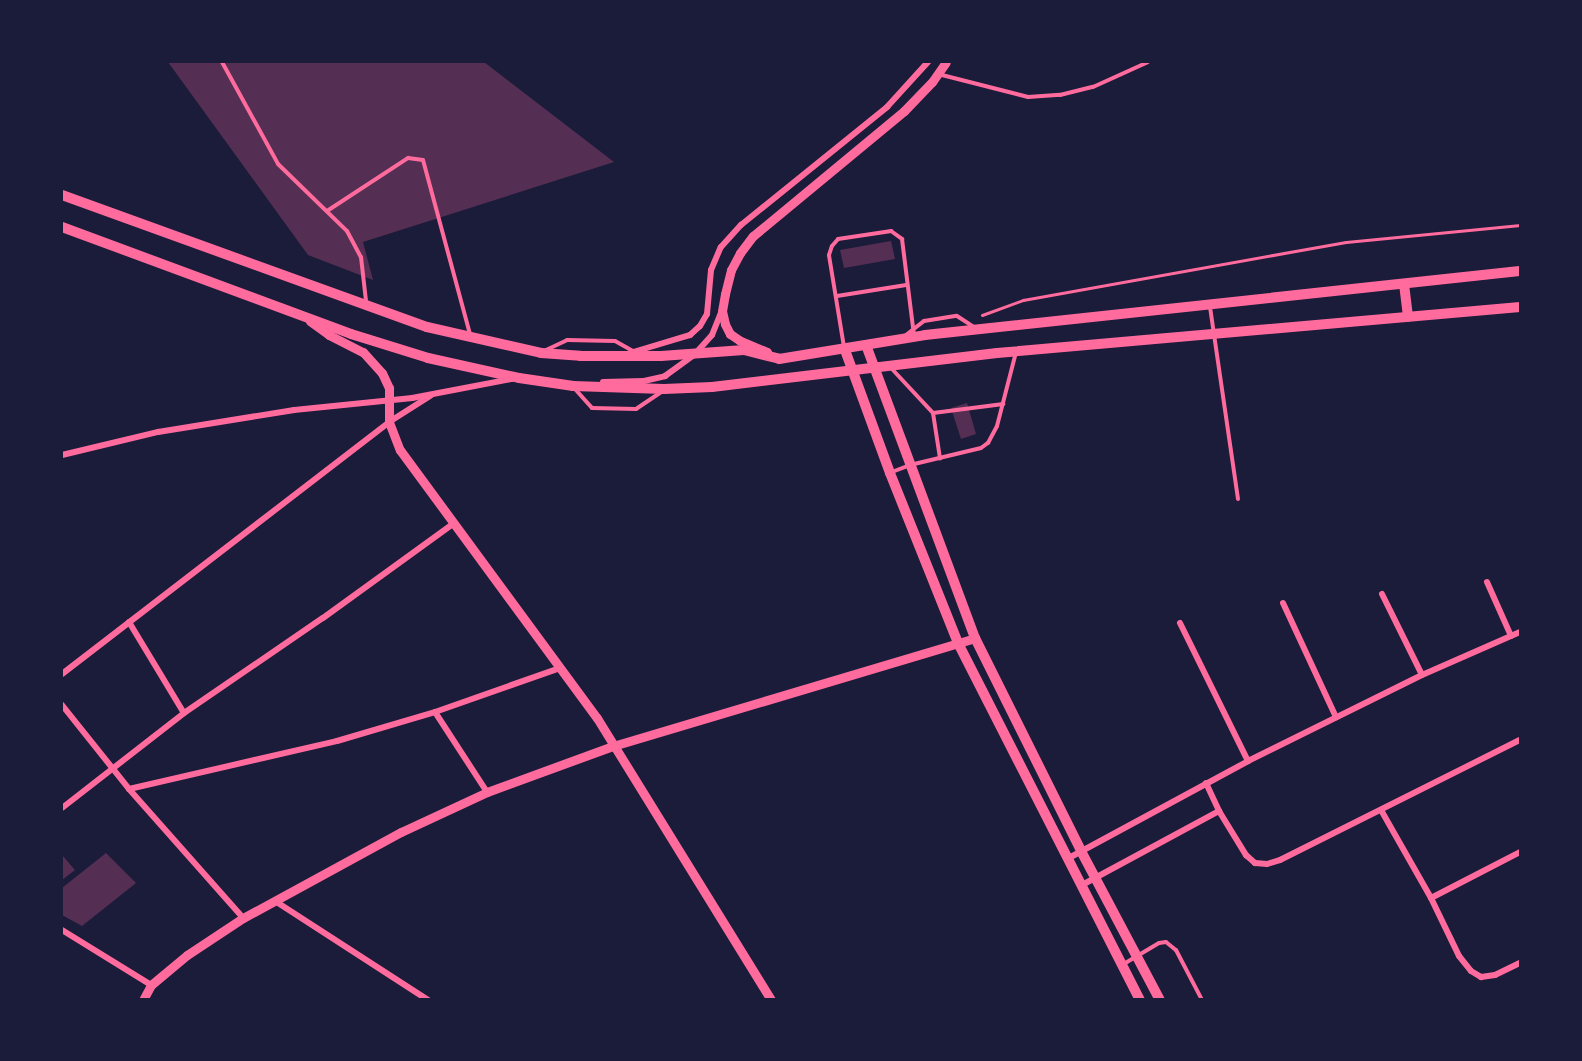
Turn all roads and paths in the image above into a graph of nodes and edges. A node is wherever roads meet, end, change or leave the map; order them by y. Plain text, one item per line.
1 (222, 62) edge
2 (928, 62) edge
3 (946, 62) edge
4 (1148, 62) edge
5 (937, 74) junction
6 (62, 195) edge
7 (327, 211) junction
8 (1521, 225) edge
9 (62, 227) edge
10 (1521, 271) edge
11 (1404, 284) junction
12 (906, 285) junction
13 (837, 296) junction
14 (366, 305) junction
15 (1210, 306) junction
16 (1521, 307) edge
17 (722, 311) junction
18 (306, 317) junction
19 (1408, 317) junction
20 (964, 321) junction
21 (980, 331) junction
22 (913, 332) junction
23 (1215, 333) junction
24 (471, 338) junction
25 (866, 345) junction
26 (844, 350) junction
27 (1016, 351) junction
28 (541, 353) junction
29 (639, 354) junction
30 (694, 355) junction
31 (783, 359) junction
32 (889, 365) junction
33 (873, 366) junction
34 (850, 369) junction
35 (519, 378) junction
36 (570, 385) junction
37 (664, 389) junction
38 (432, 394) junction
39 (389, 400) junction
40 (1003, 404) junction
41 (933, 413) junction
42 (391, 421) junction
43 (62, 455) edge
44 (940, 458) junction
45 (910, 465) junction
46 (890, 473) junction
47 (1238, 499) dead end
48 (454, 523) junction
49 (1487, 582) dead end
50 (1382, 594) dead end
51 (1283, 603) dead end
52 (129, 622) junction
53 (1180, 622) dead end
54 (1521, 632) edge
55 (1511, 636) junction
56 (975, 638) junction
57 (958, 643) junction
58 (560, 668) junction
59 (62, 674) edge
60 (1422, 675) junction
61 (62, 705) edge
62 (435, 712) junction
63 (184, 713) junction
64 (1336, 717) junction
65 (1521, 740) edge
66 (613, 746) junction
67 (1248, 760) junction
68 (113, 770) junction
69 (1206, 783) junction
70 (129, 789) junction
71 (487, 792) junction
72 (62, 808) edge
73 (1381, 810) junction
74 (1219, 811) junction
75 (1081, 851) junction
76 (1521, 852) edge
77 (1067, 859) junction
78 (1095, 876) junction
79 (1082, 885) junction
80 (1431, 898) junction
81 (275, 901) junction
82 (243, 918) junction
83 (62, 930) edge
84 (1137, 956) junction
85 (1521, 963) edge
86 (1122, 964) junction
87 (151, 985) junction
88 (143, 999) edge
89 (428, 999) edge
90 (771, 999) edge
91 (1140, 999) edge
92 (1160, 999) edge
93 (1203, 999) edge

1 - 7 lane
2 - 29 street
3 - 5 street
4 - 5 lane
5 - 17 street
6 - 14 main road
7 - 14 lane
7 - 24 lane
8 - 20 path
9 - 18 main road
10 - 11 main road
11 - 15 main road
11 - 19 main road
12 - 13 lane
12 - 13 lane
12 - 22 lane
13 - 26 lane
14 - 24 main road
15 - 21 main road
15 - 23 lane
16 - 19 main road
17 - 30 street
17 - 31 street
18 - 35 main road
18 - 39 street
19 - 23 main road
20 - 21 lane
20 - 22 lane
21 - 22 main road
22 - 25 main road
23 - 27 main road
23 - 47 lane
24 - 28 main road
25 - 26 main road
25 - 33 main road
26 - 31 main road
26 - 34 main road
27 - 32 main road
27 - 40 lane
28 - 29 main road
28 - 29 lane
29 - 30 main road
30 - 31 main road
30 - 36 street
32 - 33 main road
32 - 41 lane
33 - 34 main road
33 - 45 main road
34 - 37 main road
34 - 46 main road
35 - 36 main road
35 - 38 street
36 - 37 main road
36 - 37 lane
38 - 39 street
38 - 42 street
39 - 42 street
39 - 43 street
40 - 41 lane
40 - 44 lane
41 - 44 lane
42 - 48 street
42 - 52 street
44 - 45 lane
45 - 46 lane
45 - 56 main road
46 - 57 main road
48 - 58 street
48 - 63 street
49 - 55 street
50 - 60 street
51 - 64 street
52 - 59 street
52 - 63 street
53 - 67 street
54 - 55 street
55 - 60 street
56 - 57 street
56 - 75 main road
57 - 66 street
57 - 77 main road
58 - 62 street
58 - 66 street
60 - 64 street
61 - 68 street
62 - 70 street
62 - 71 street
63 - 68 street
64 - 67 street
65 - 73 street
66 - 71 street
66 - 90 street
67 - 69 street
68 - 70 street
68 - 72 street
69 - 74 street
69 - 75 street
70 - 82 street
71 - 81 street
73 - 74 street
73 - 80 street
74 - 78 street
75 - 77 street
75 - 78 main road
76 - 80 street
77 - 79 main road
78 - 79 street
78 - 84 main road
79 - 86 main road
80 - 85 street
81 - 82 street
81 - 89 street
82 - 87 street
83 - 87 street
84 - 86 lane
84 - 92 main road
84 - 93 lane
86 - 91 main road
87 - 88 street

